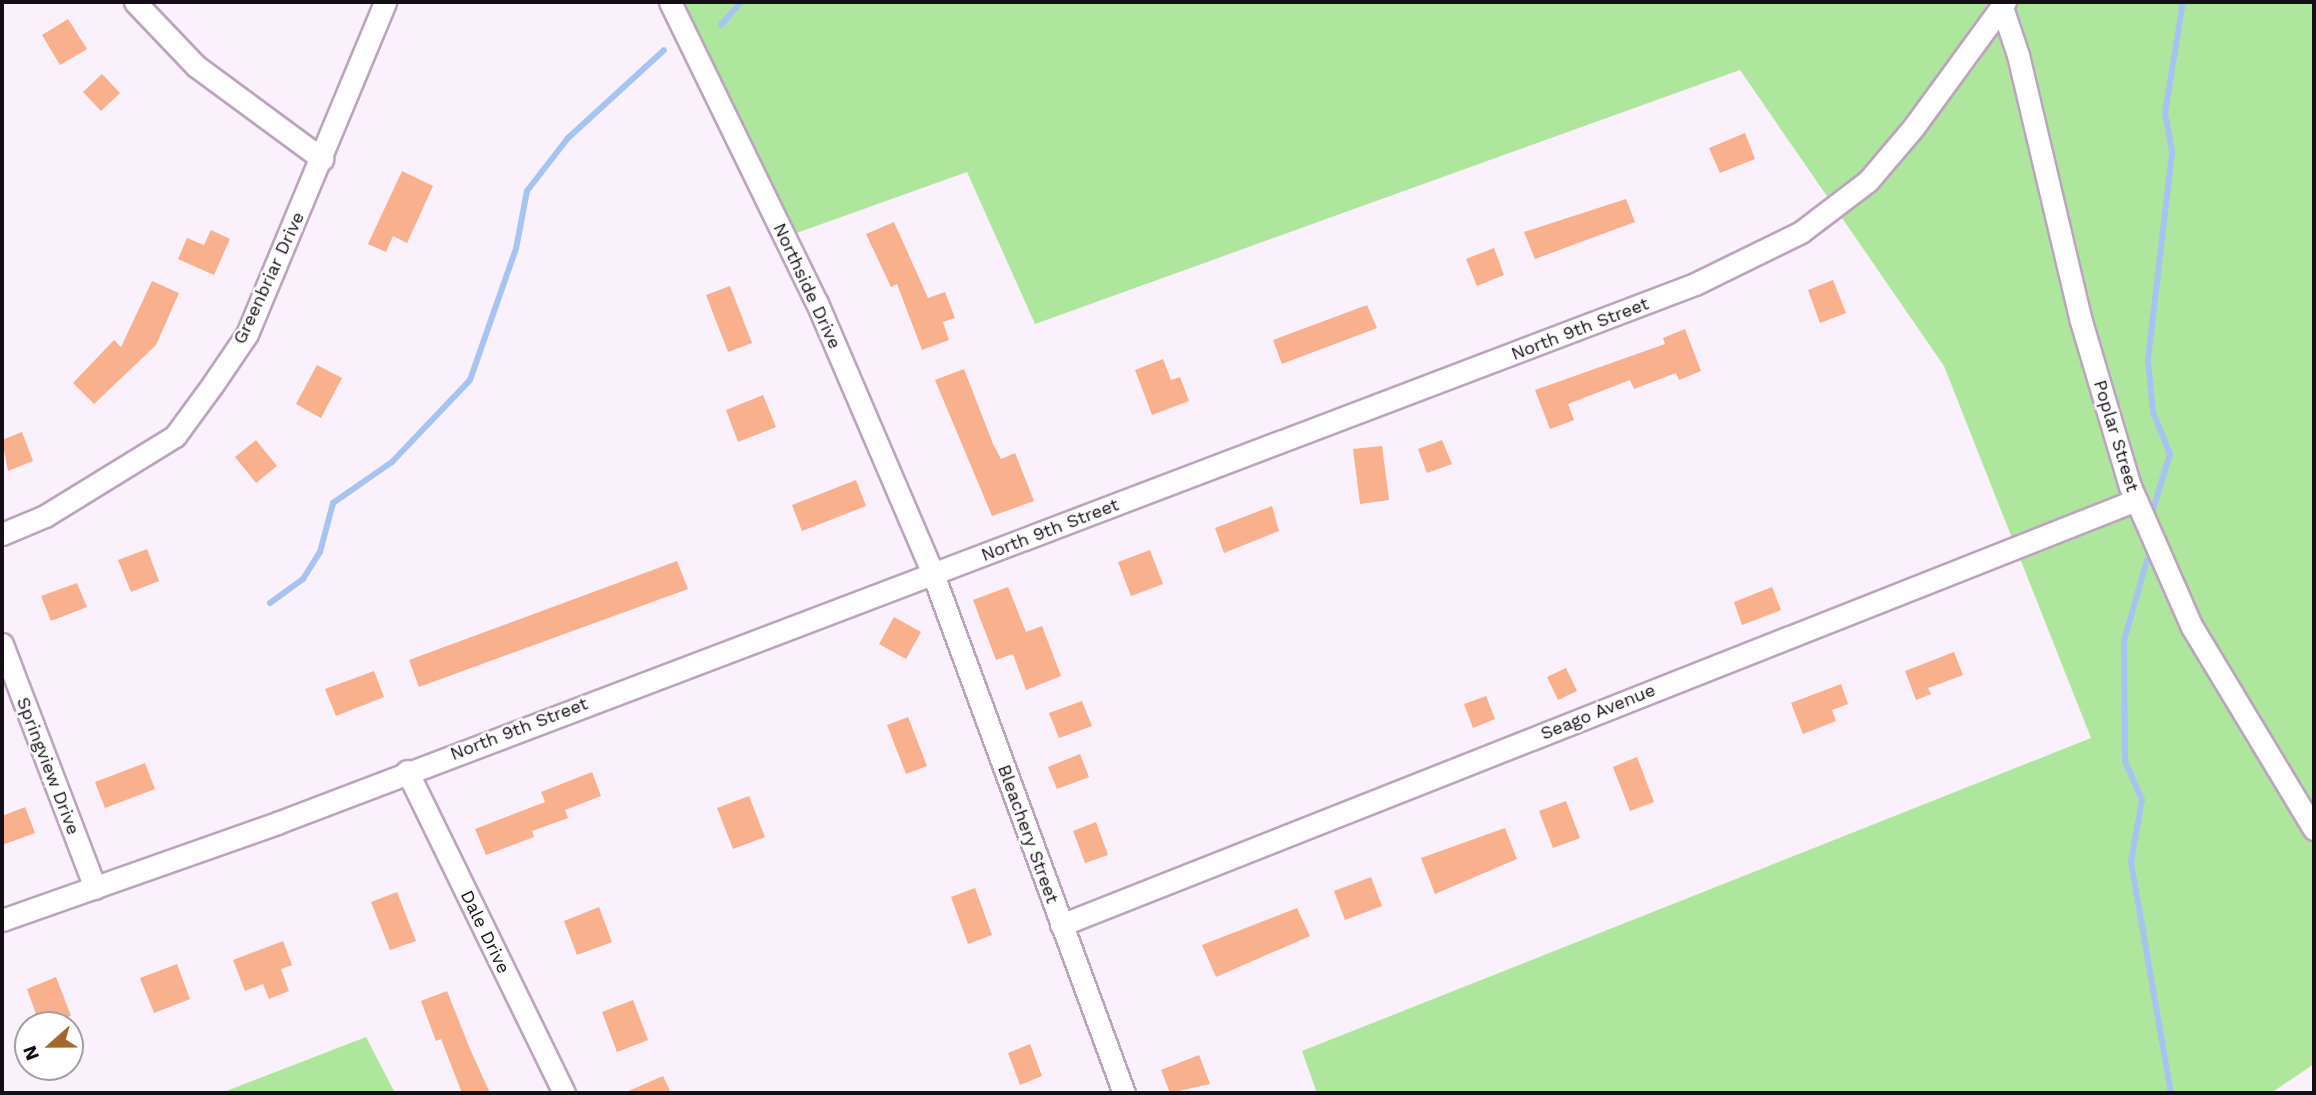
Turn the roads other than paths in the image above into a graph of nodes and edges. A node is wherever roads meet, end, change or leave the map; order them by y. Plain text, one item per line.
1 (135, 2) edge
2 (385, 2) edge
3 (670, 2) edge
4 (2004, 6) edge
5 (322, 159) junction
6 (2136, 500) junction
7 (2, 534) edge
8 (933, 574) junction
9 (2, 644) edge
10 (407, 771) junction
11 (2314, 829) edge
12 (95, 888) junction
13 (2, 920) edge
14 (1060, 925) junction
15 (564, 1093) edge
16 (1124, 1093) edge

1 - 5 street
2 - 5 street, Greenbriar Drive
3 - 8 street, Northside Drive
4 - 6 street, Poplar Street
4 - 8 street, North 9th Street
5 - 7 street, Greenbriar Drive
6 - 11 street, Poplar Street
6 - 14 street, Seago Avenue
8 - 10 street, North 9th Street
8 - 14 street, Bleachery Street
9 - 12 street, Springview Drive
10 - 12 street, North 9th Street
10 - 15 street, Dale Drive
12 - 13 street, North 9th Street
14 - 16 street, Bleachery Street

